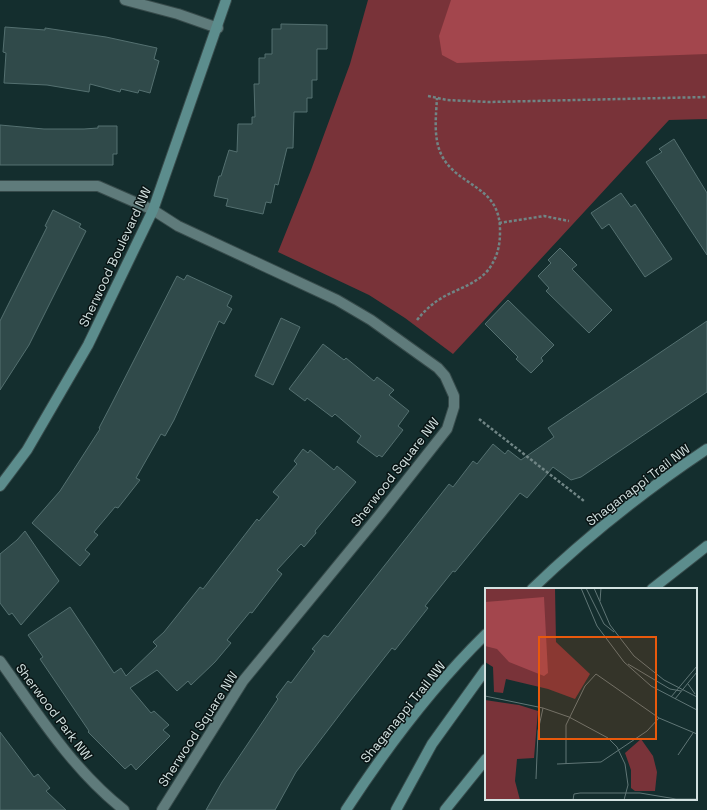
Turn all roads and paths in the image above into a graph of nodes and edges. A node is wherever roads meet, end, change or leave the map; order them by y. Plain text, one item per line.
1 (125, 0) edge
2 (226, 0) edge
3 (218, 28) junction
4 (428, 96) dead end
5 (707, 97) edge
6 (437, 98) junction
7 (0, 186) edge
8 (153, 210) junction
9 (570, 222) dead end
10 (499, 223) junction
11 (417, 320) dead end
12 (479, 419) dead end
13 (707, 449) edge
14 (0, 486) edge
15 (584, 501) dead end
16 (707, 546) edge
17 (534, 588) edge
18 (653, 588) edge
19 (485, 635) edge
20 (0, 661) edge
21 (485, 670) edge
22 (485, 760) edge
23 (124, 810) edge
24 (162, 810) edge
25 (346, 810) edge
26 (396, 810) edge
27 (445, 810) edge

1 - 3 street
2 - 3 main road, Sherwood Boulevard NW
3 - 8 main road, Sherwood Boulevard NW
4 - 6 path
5 - 6 path
6 - 10 path
7 - 8 street, Sherwood Square NW
8 - 14 main road, Sherwood Boulevard NW
8 - 24 street, Sherwood Square NW
9 - 10 path
10 - 11 path
12 - 15 path
13 - 17 main road, Shaganappi Trail NW
16 - 18 main road
19 - 25 main road, Shaganappi Trail NW
20 - 23 street, Sherwood Park NW
21 - 26 main road
22 - 27 main road

